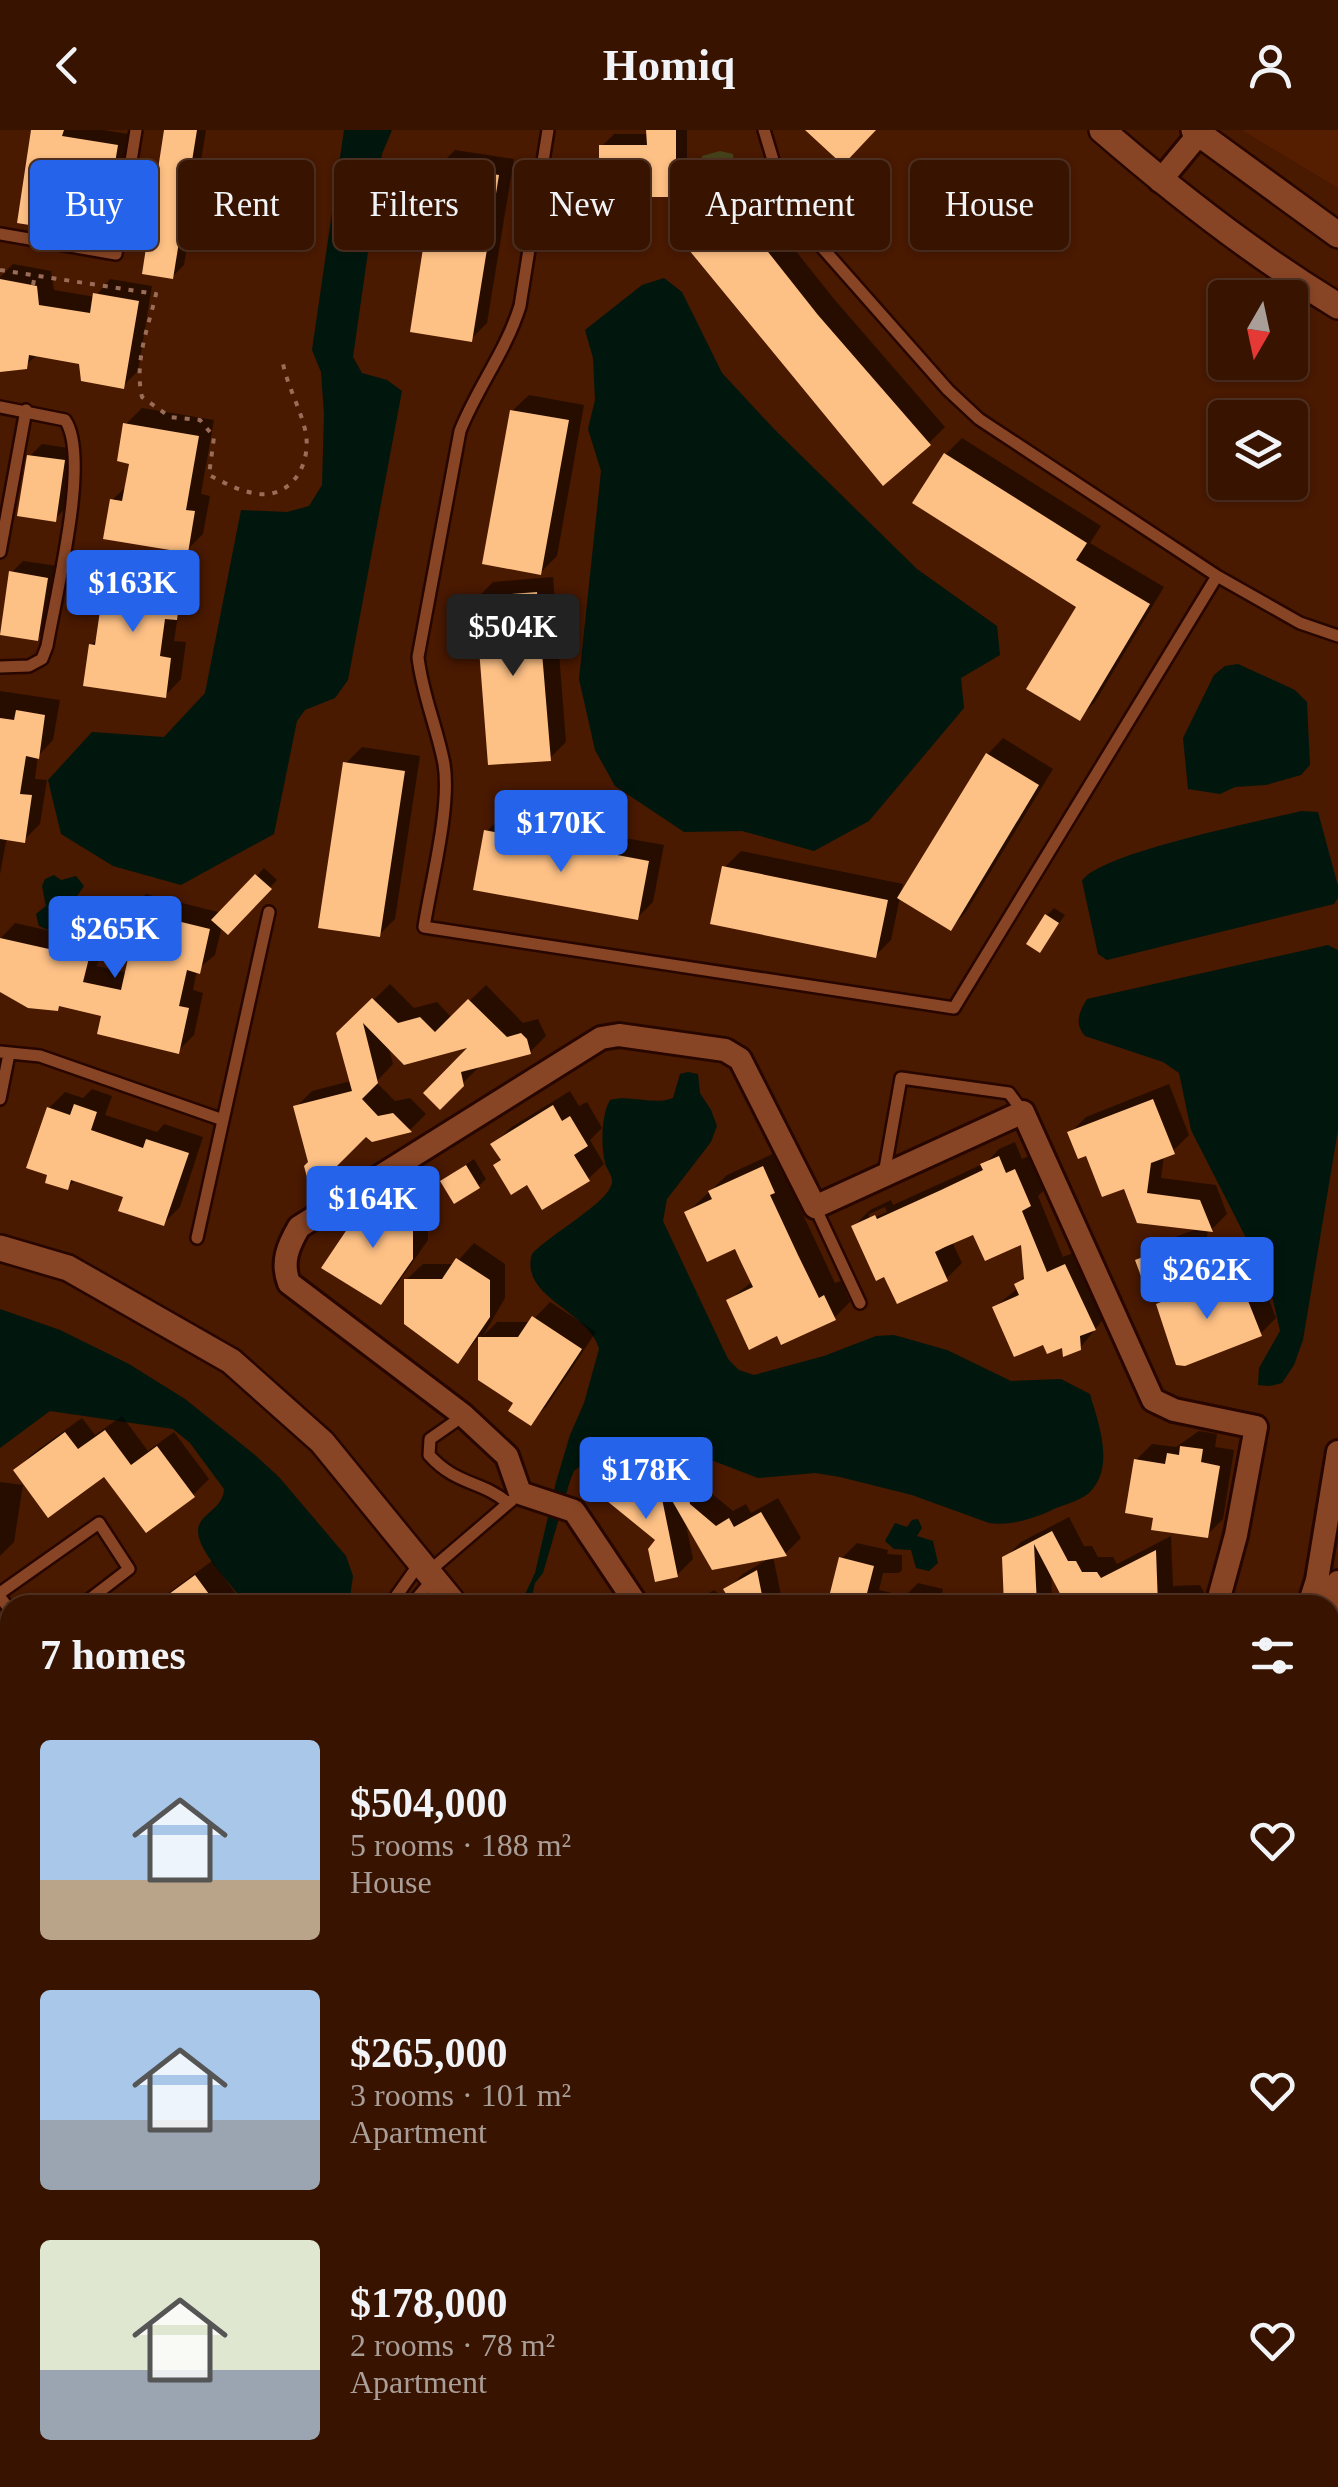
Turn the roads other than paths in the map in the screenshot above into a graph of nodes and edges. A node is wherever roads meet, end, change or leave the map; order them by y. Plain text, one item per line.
1 (136, 130) edge
2 (548, 130) edge
3 (764, 130) edge
4 (1102, 130) edge
5 (1201, 131) edge
6 (1160, 180) junction
7 (0, 234) edge
8 (1338, 235) edge
9 (1338, 306) edge
10 (0, 407) edge
11 (26, 410) junction
12 (0, 552) edge
13 (1217, 576) junction
14 (1338, 636) edge
15 (0, 667) edge
16 (269, 912) dead end
17 (4, 1053) edge
18 (0, 1100) edge
19 (1022, 1112) junction
20 (223, 1120) junction
21 (884, 1174) junction
22 (815, 1207) junction
23 (197, 1238) dead end
24 (0, 1248) edge
25 (860, 1304) dead end
26 (464, 1415) junction
27 (1338, 1452) edge
28 (522, 1498) junction
29 (426, 1572) junction
30 (1332, 1583) edge
31 (0, 1595) edge
32 (104, 1595) edge
33 (401, 1595) edge
34 (416, 1595) edge
35 (446, 1595) edge
36 (630, 1595) edge
37 (1220, 1595) edge

1 - 7 lane
2 - 13 lane
3 - 13 lane
4 - 6 street
5 - 6 street
5 - 8 street
6 - 9 street
10 - 11 lane
11 - 12 lane
11 - 15 lane
13 - 14 lane
16 - 20 lane
17 - 18 lane
17 - 20 lane
19 - 21 street
19 - 21 lane
19 - 37 street
20 - 23 lane
21 - 22 street
22 - 25 lane
22 - 26 street
24 - 29 street
26 - 28 street
26 - 28 lane
27 - 30 street
28 - 29 lane
28 - 36 street
29 - 33 lane
29 - 34 lane
29 - 35 street
31 - 32 lane

